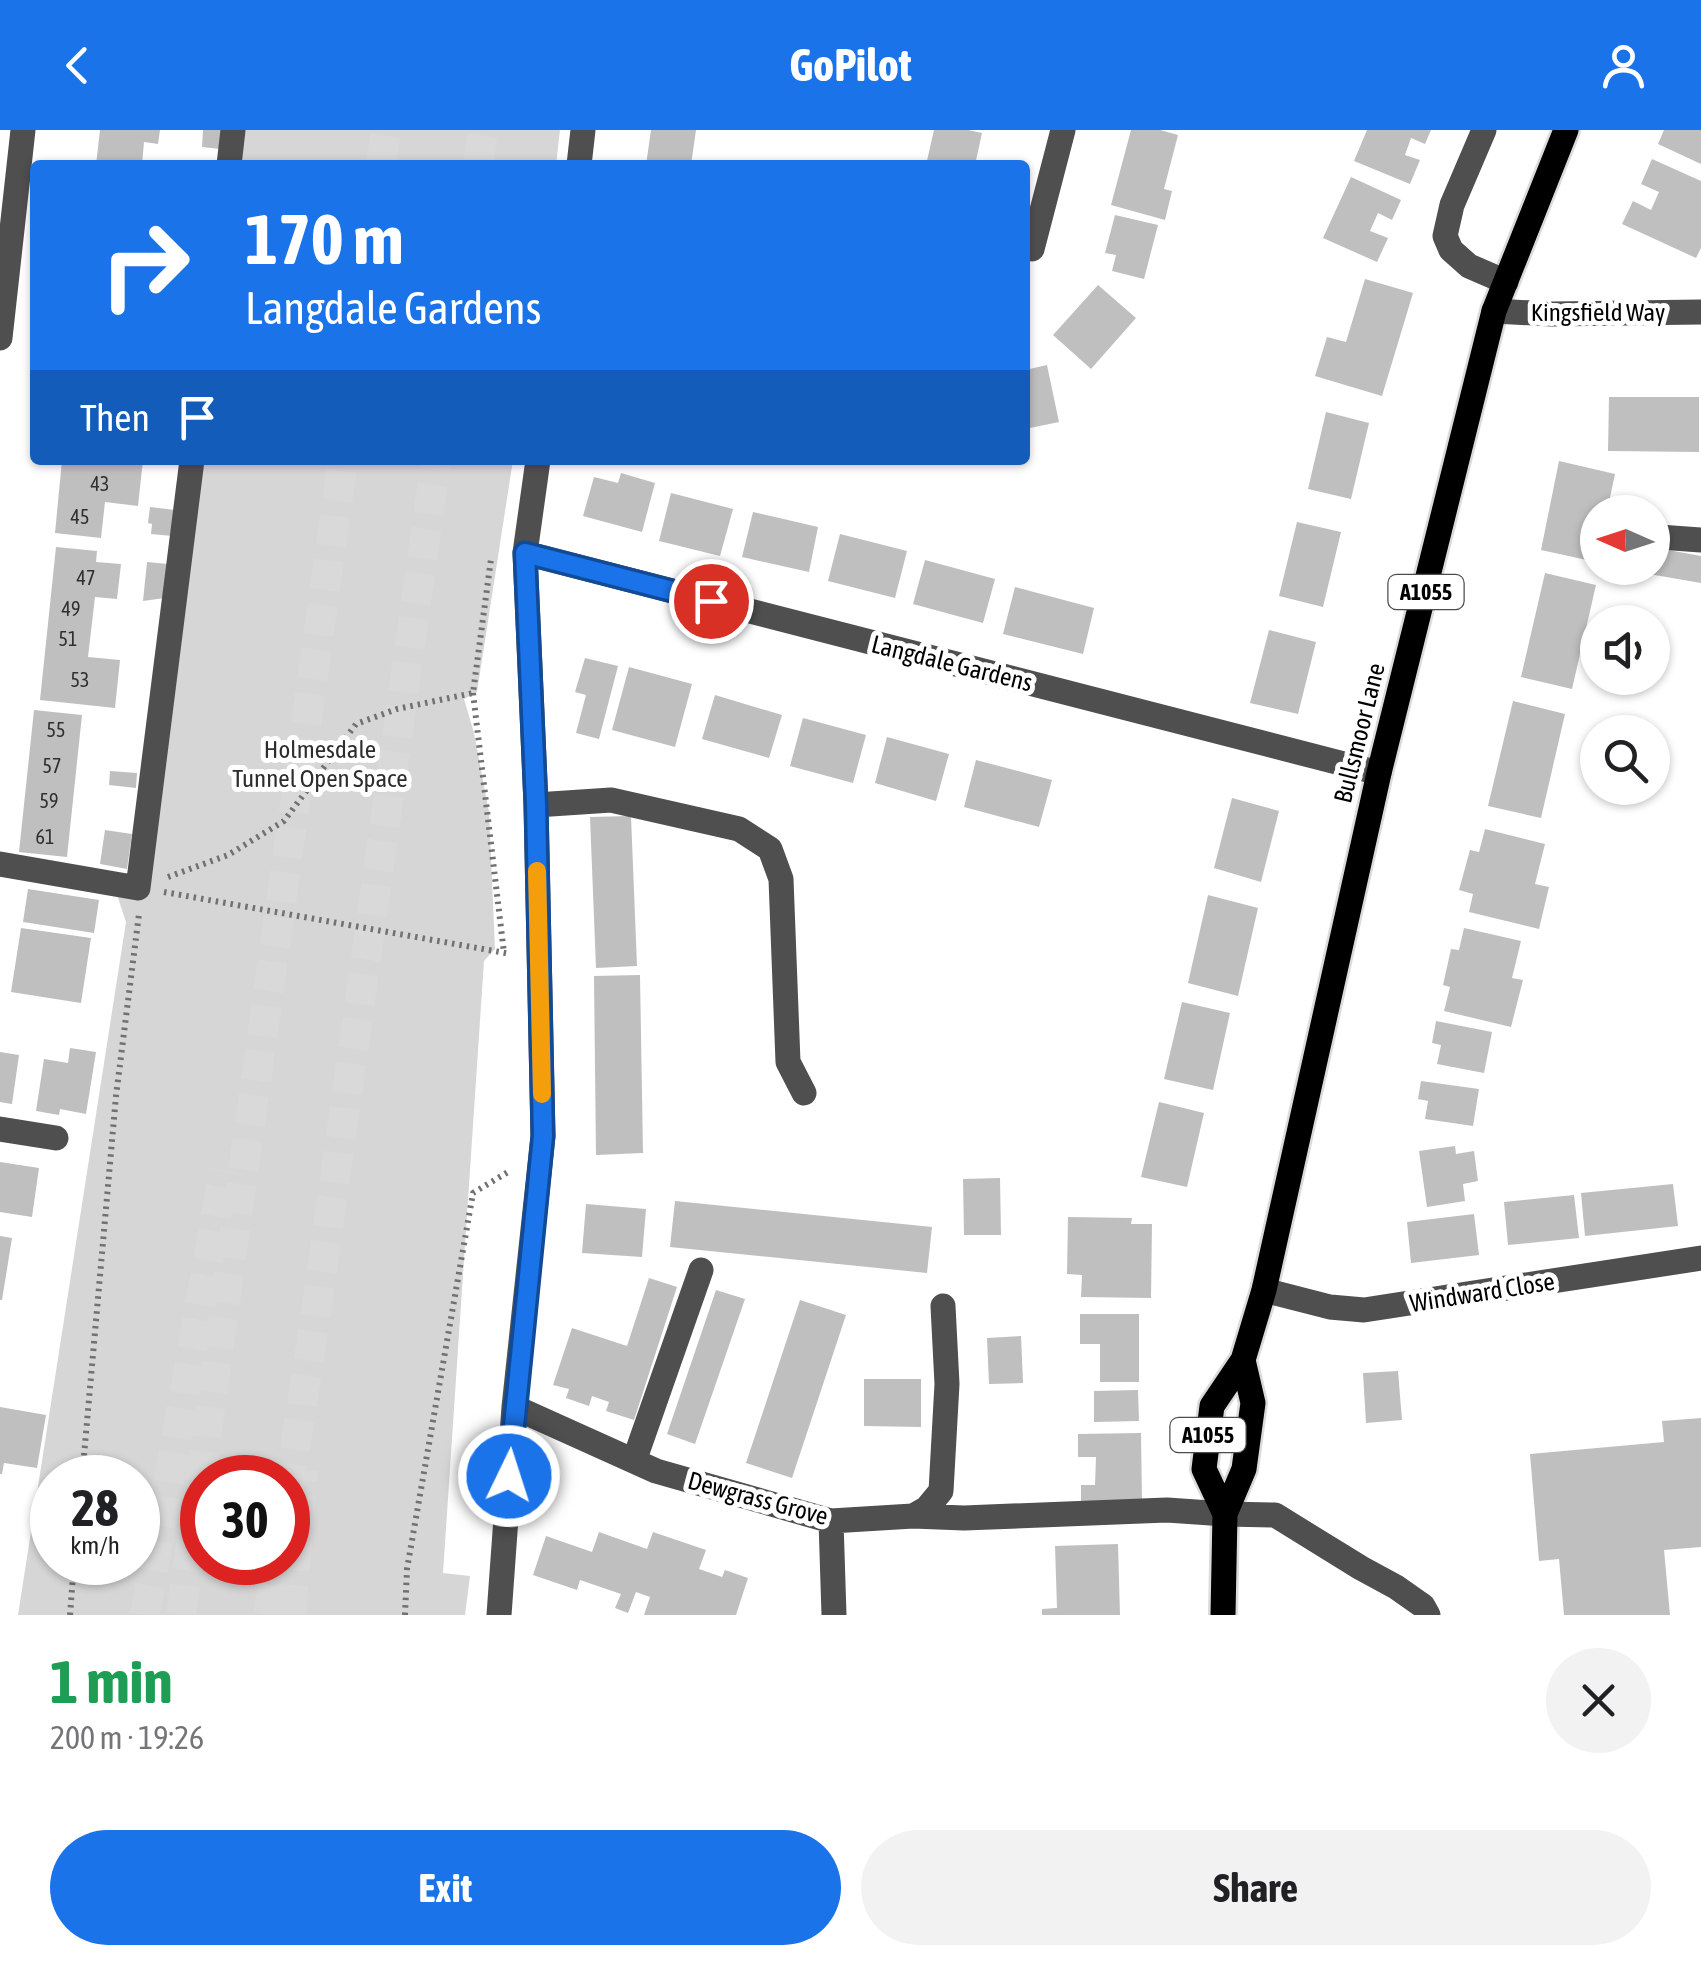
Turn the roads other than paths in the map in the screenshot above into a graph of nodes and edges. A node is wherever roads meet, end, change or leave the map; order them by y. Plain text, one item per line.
1 (23, 130) edge
2 (233, 130) edge
3 (584, 130) edge
4 (1062, 130) edge
5 (1484, 130) edge
6 (1566, 130) edge
7 (229, 160) edge
8 (580, 160) edge
9 (1032, 249) dead end
10 (1506, 282) junction
11 (1494, 311) junction
12 (1701, 312) edge
13 (0, 338) edge
14 (191, 465) edge
15 (537, 465) edge
16 (1670, 538) edge
17 (1701, 540) edge
18 (525, 553) junction
19 (1379, 773) junction
20 (536, 804) junction
21 (0, 864) edge
22 (804, 1093) dead end
23 (0, 1129) edge
24 (56, 1138) dead end
25 (1701, 1258) edge
26 (701, 1270) dead end
27 (1264, 1290) junction
28 (943, 1306) dead end
29 (1243, 1360) junction
30 (514, 1407) junction
31 (634, 1461) junction
32 (1225, 1514) junction
33 (913, 1516) junction
34 (831, 1521) junction
35 (499, 1615) edge
36 (834, 1615) edge
37 (1222, 1615) edge
38 (1428, 1615) edge

1 - 13 street
2 - 7 street
3 - 8 street
4 - 9 street
5 - 10 street
6 - 10 main road, Bullsmoor Lane / A1055
10 - 11 main road, Bullsmoor Lane / A1055
11 - 12 street, Kingsfield Way
11 - 19 main road, Bullsmoor Lane / A1055
14 - 21 street
15 - 18 street
16 - 17 street
18 - 19 street, Langdale Gardens
18 - 20 street
19 - 27 main road, Bullsmoor Lane / A1055
20 - 22 street
20 - 30 street
23 - 24 street
25 - 27 street, Windward Close
26 - 31 street
27 - 29 main road, Bullsmoor Lane / A1055
28 - 33 street
29 - 32 main road, Bullsmoor Lane / A1055
29 - 32 main road, Bullsmoor Lane / A1055
30 - 31 street, Dewgrass Grove
30 - 35 street
31 - 34 street, Dewgrass Grove
32 - 33 street, Dewgrass Grove
32 - 37 main road, Bullsmoor Lane / A1055
32 - 38 street, Dewgrass Grove
33 - 34 street, Dewgrass Grove
34 - 36 street

